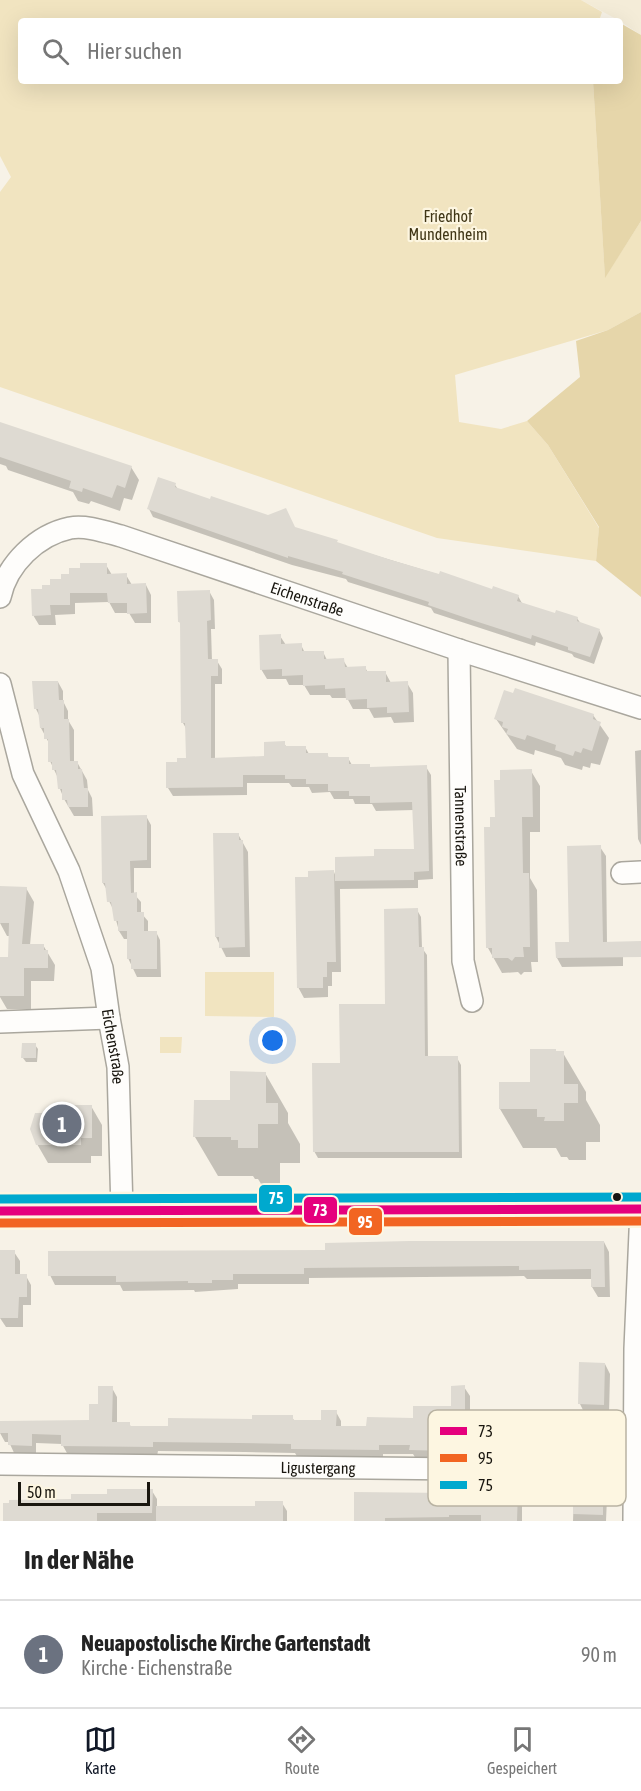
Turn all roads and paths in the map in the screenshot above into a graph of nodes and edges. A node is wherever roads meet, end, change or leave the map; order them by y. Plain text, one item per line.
1 (0, 597) edge
2 (459, 650) junction
3 (0, 684) edge
4 (641, 708) edge
5 (472, 1001) dead end
6 (109, 1018) junction
7 (0, 1022) edge
8 (641, 1209) edge
9 (0, 1211) edge
10 (122, 1211) junction
11 (0, 1464) edge
12 (428, 1469) edge
13 (626, 1471) edge
14 (635, 1471) junction
15 (634, 1521) edge

1 - 2 street, Eichenstraße
2 - 4 street, Eichenstraße
2 - 5 street, Tannenstraße
3 - 6 street, Eichenstraße
6 - 7 street
6 - 10 street, Eichenstraße
8 - 10 street
8 - 14 street
9 - 10 street
11 - 12 street, Ligustergang
13 - 14 street, Ligustergang
14 - 15 street

